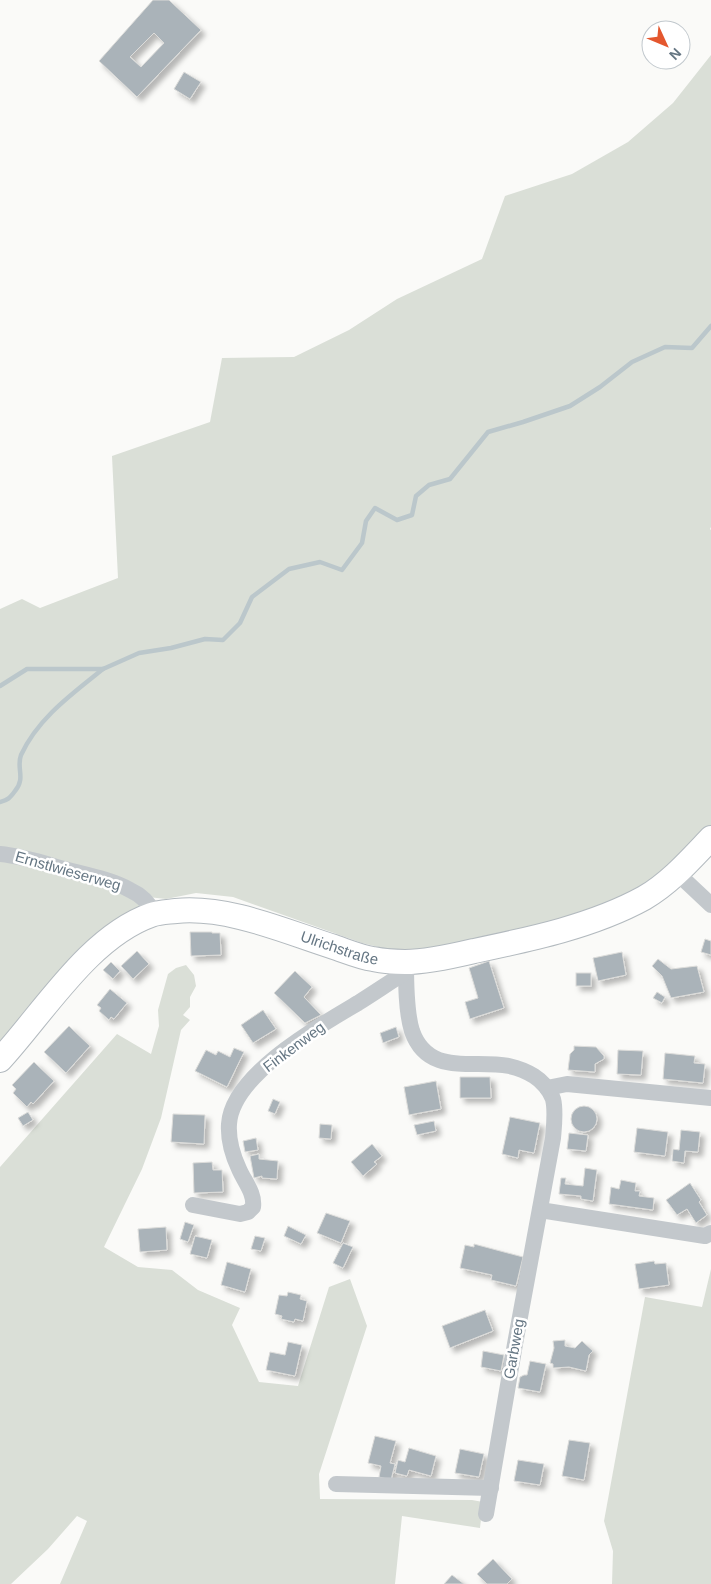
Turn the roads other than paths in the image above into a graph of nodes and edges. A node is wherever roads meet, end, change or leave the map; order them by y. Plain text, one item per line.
1 (711, 838) edge
2 (0, 854) edge
3 (677, 873) junction
4 (711, 904) edge
5 (154, 914) junction
6 (406, 967) junction
7 (0, 1060) edge
8 (547, 1088) junction
9 (711, 1098) edge
10 (193, 1205) dead end
11 (540, 1210) junction
12 (711, 1233) edge
13 (336, 1484) dead end
14 (491, 1488) junction
15 (486, 1514) dead end

1 - 3 street, Ulrichstraße
2 - 5 street, Ernstlwieserweg
3 - 4 street
3 - 6 street, Ulrichstraße
5 - 6 street, Ulrichstraße
5 - 7 street, Ulrichstraße
6 - 8 street
6 - 10 street, Finkenweg
8 - 9 street
8 - 11 street, Garbweg
11 - 12 street
11 - 14 street, Garbweg
13 - 14 street
14 - 15 street, Garbweg

